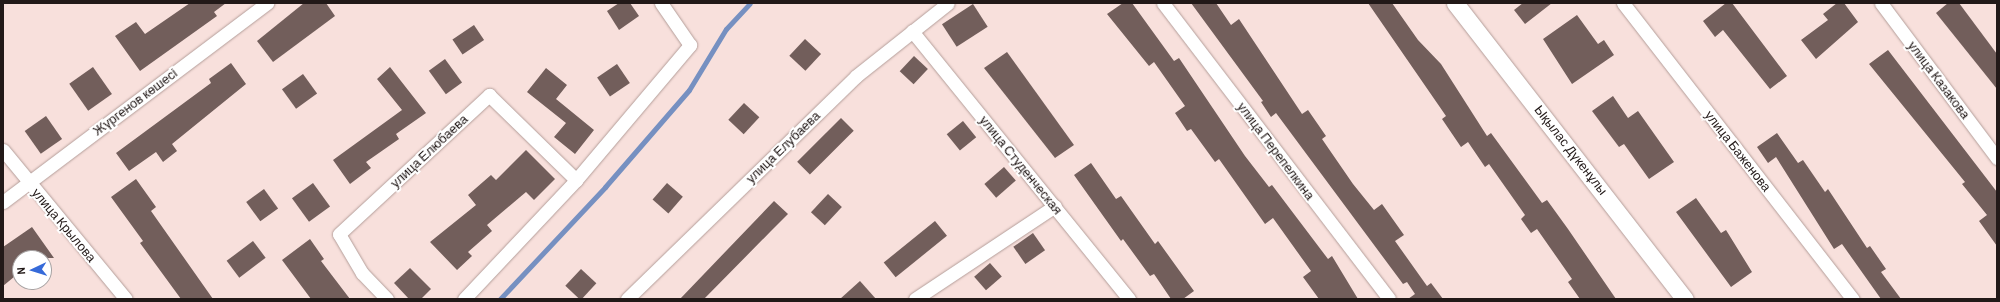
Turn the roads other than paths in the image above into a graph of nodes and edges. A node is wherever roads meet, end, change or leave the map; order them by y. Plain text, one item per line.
1 (267, 3) edge
2 (661, 3) edge
3 (948, 3) edge
4 (1163, 3) edge
5 (1455, 3) edge
6 (1623, 3) edge
7 (1881, 3) edge
8 (912, 31) junction
9 (3, 150) edge
10 (1997, 158) edge
11 (576, 180) junction
12 (28, 182) junction
13 (3, 202) edge
14 (1055, 206) junction
15 (633, 297) edge
16 (126, 299) edge
17 (387, 299) edge
18 (464, 299) edge
19 (915, 299) edge
20 (1129, 299) edge
21 (1389, 299) edge
22 (1685, 299) edge
23 (1853, 299) edge

1 - 12 street, Жүргенов көшесі
2 - 11 street
3 - 8 street, улица Елубаева
4 - 21 street, улица Перепелкина
5 - 22 street, Ықылас Дүкенұлы
6 - 23 street, улица Баженова
7 - 10 street, улица Казакова
8 - 14 street, улица Студенческая
8 - 15 street, улица Елубаева
9 - 12 street, улица Крылова
11 - 17 street, улица Елюбаева
11 - 18 street
12 - 13 street, Жүргенов көшесі
12 - 16 street, улица Крылова
14 - 19 street
14 - 20 street, улица Студенческая

